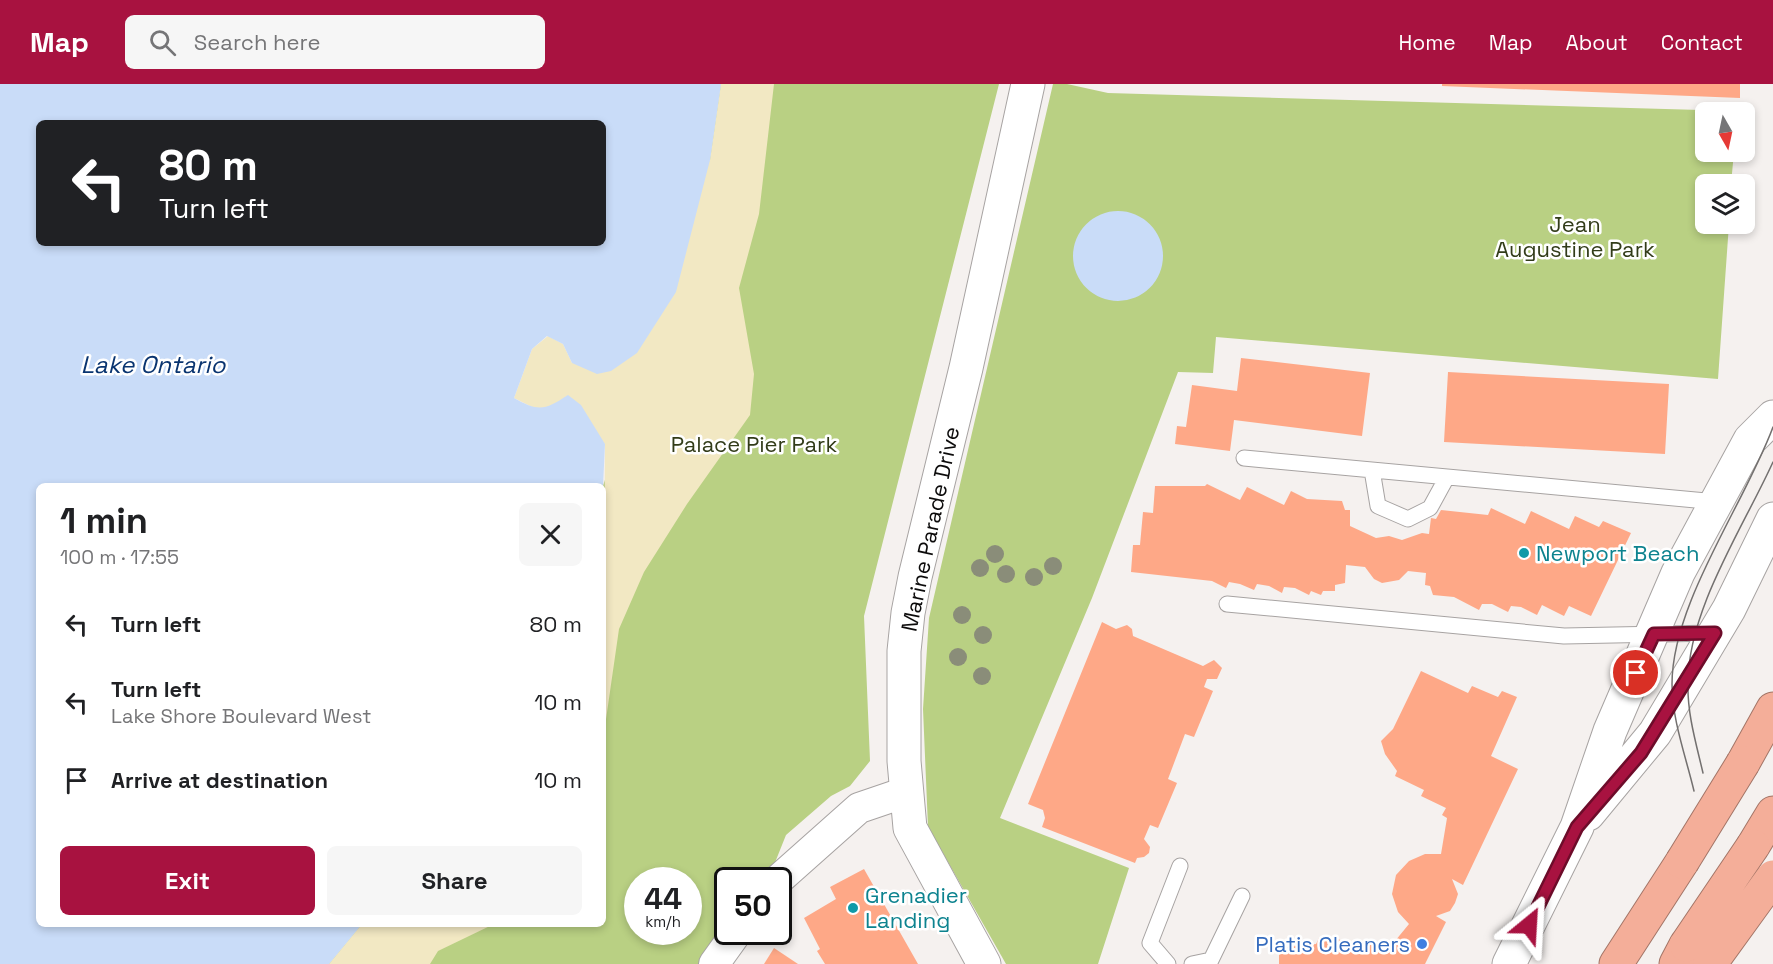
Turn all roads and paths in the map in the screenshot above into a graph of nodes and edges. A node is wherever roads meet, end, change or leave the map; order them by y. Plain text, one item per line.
1 (1028, 84) edge
2 (1773, 417) edge
3 (1244, 458) dead end
4 (1372, 470) junction
5 (1447, 477) junction
6 (1717, 502) junction
7 (1773, 519) edge
8 (1227, 604) dead end
9 (1715, 633) junction
10 (1654, 634) junction
11 (1773, 709) edge
12 (906, 792) junction
13 (1773, 813) edge
14 (1577, 827) junction
15 (1180, 866) dead end
16 (792, 868) edge
17 (1773, 877) edge
18 (1242, 896) dead end
19 (728, 945) edge
20 (1691, 958) edge
21 (714, 964) edge
22 (984, 964) edge
23 (1168, 964) edge
24 (1192, 964) edge
25 (1509, 964) edge
26 (1616, 964) edge

1 - 12 main road, Marine Parade Drive
2 - 6 main road
3 - 4 lane
4 - 5 lane
4 - 5 lane
5 - 6 lane
6 - 10 main road
7 - 9 main road
8 - 10 lane
9 - 10 lane
9 - 14 main road
10 - 14 main road
11 - 26 highway, bridge
12 - 16 street
12 - 22 main road, Marine Parade Drive
13 - 20 highway, bridge
14 - 25 main road
15 - 23 lane
17 - 20 highway, bridge
18 - 24 lane
19 - 21 street

